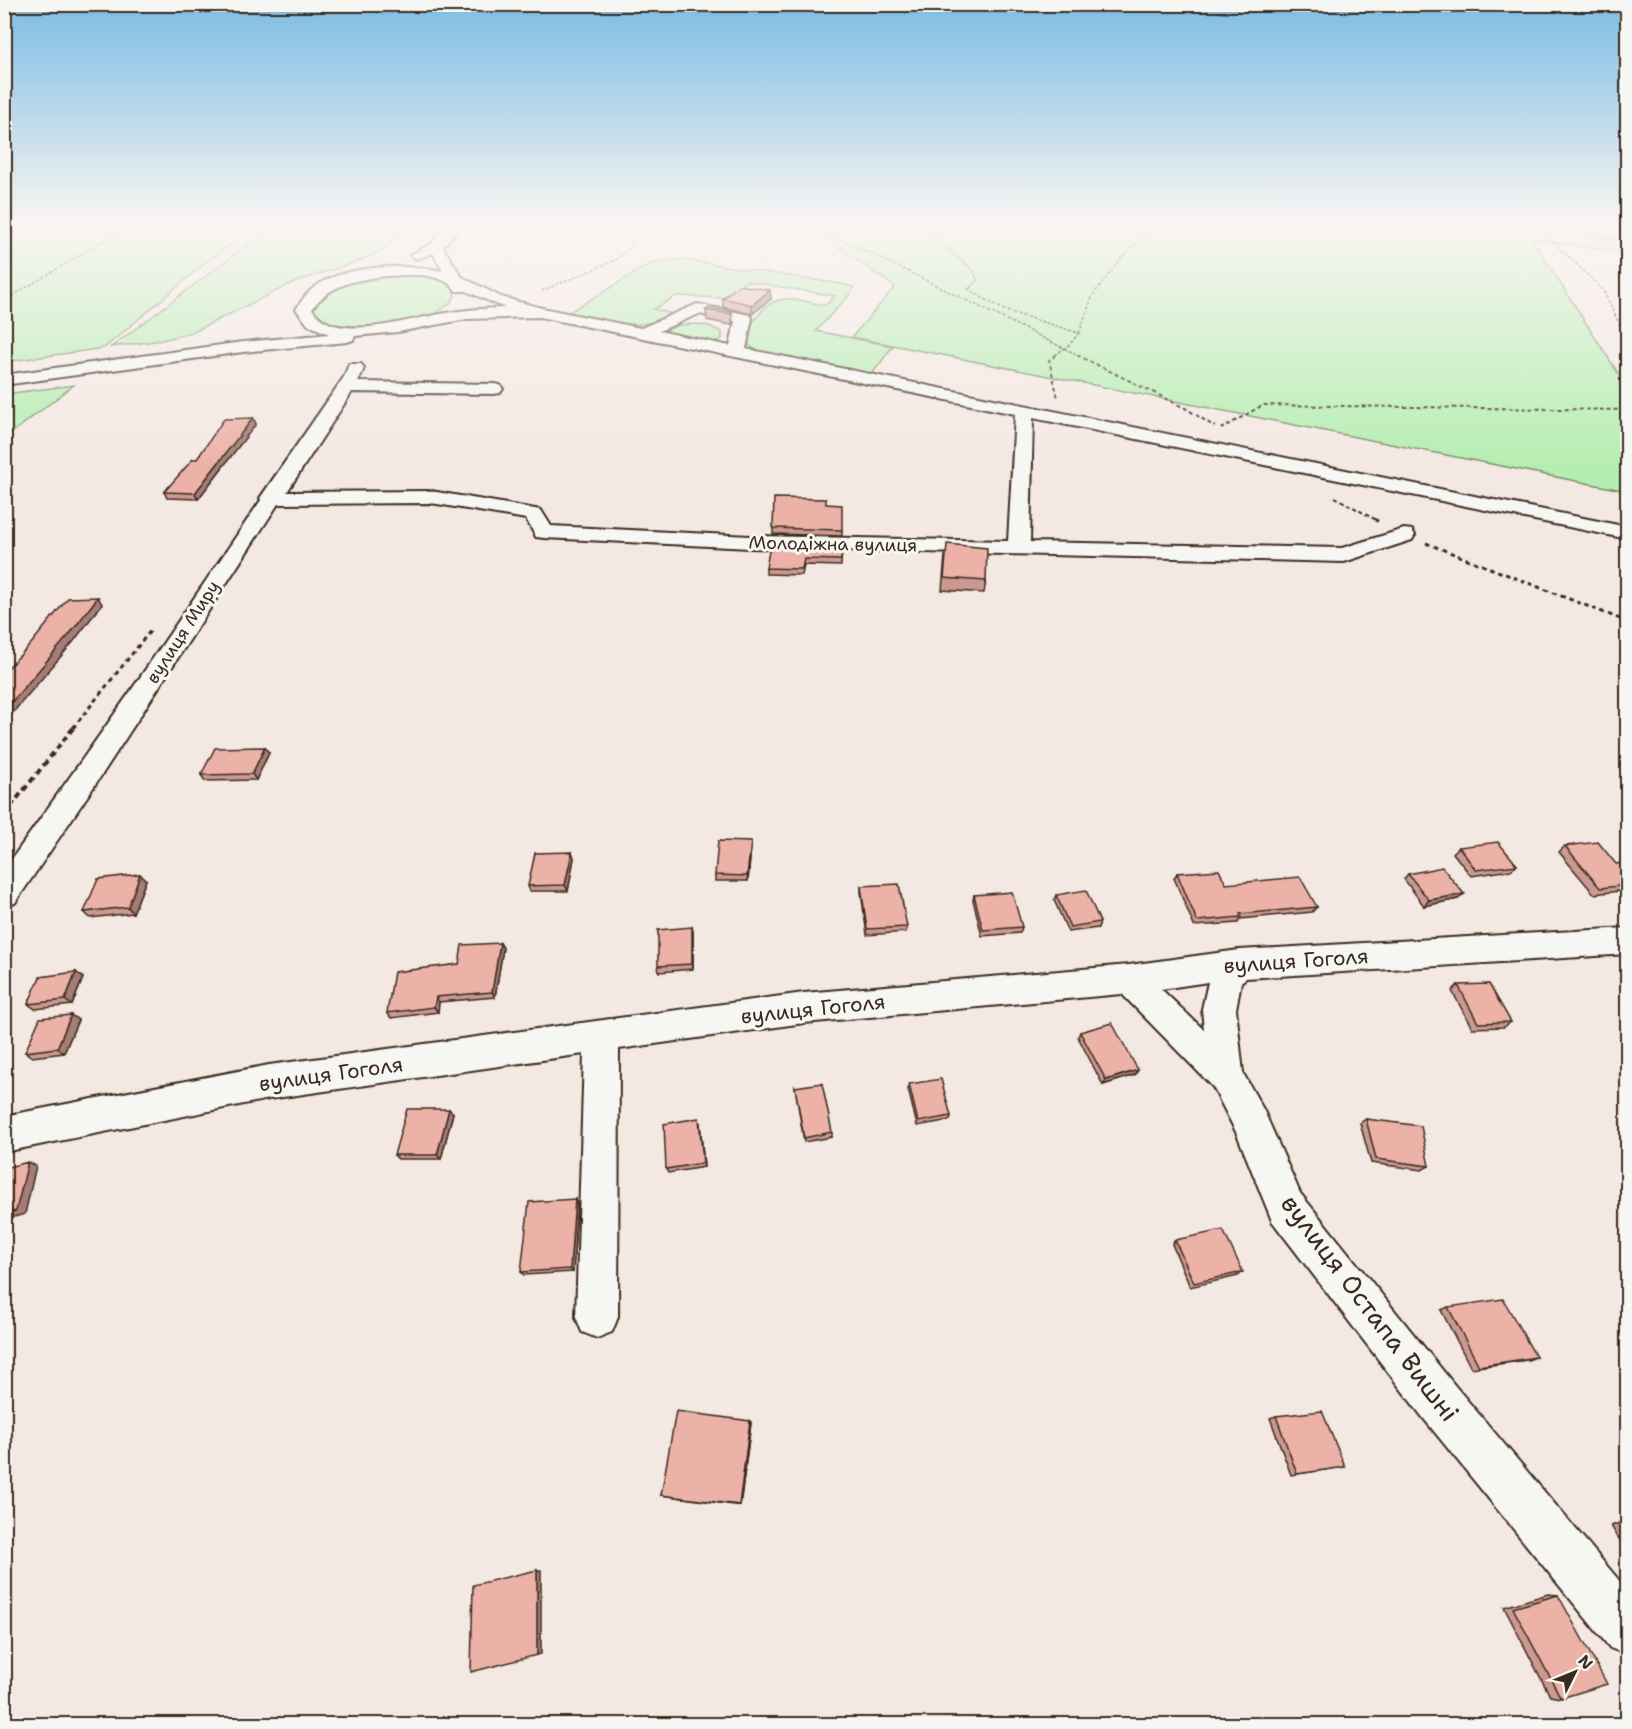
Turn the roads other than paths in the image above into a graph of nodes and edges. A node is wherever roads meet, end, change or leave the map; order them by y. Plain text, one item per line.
1 (305, 306) edge
2 (454, 306) edge
3 (515, 306) edge
4 (540, 312) junction
5 (301, 323) junction
6 (417, 323) junction
7 (385, 330) junction
8 (642, 333) junction
9 (329, 340) junction
10 (737, 352) junction
11 (243, 356) junction
12 (362, 364) junction
13 (4, 380) edge
14 (494, 389) dead end
15 (1024, 411) junction
16 (270, 498) junction
17 (1628, 533) edge
18 (1404, 535) dead end
19 (1019, 548) junction
20 (4, 894) edge
21 (1628, 941) edge
22 (1239, 964) junction
23 (1129, 979) junction
24 (602, 1036) junction
25 (1226, 1075) junction
26 (4, 1134) edge
27 (597, 1317) dead end
28 (1628, 1630) edge

1 - 5 street
2 - 6 street
3 - 4 street
4 - 6 street
4 - 8 street
5 - 7 street
5 - 9 street
5 - 11 street
6 - 7 street
6 - 12 street
7 - 9 street
8 - 10 street
8 - 10 street
9 - 11 street
9 - 12 street
10 - 15 street
11 - 13 street
12 - 14 street
12 - 16 street, вулиця Миру
15 - 17 street
15 - 19 street
16 - 19 street, Молодіжна вулиця
16 - 20 street, вулиця Миру
18 - 19 street, Молодіжна вулиця
21 - 22 street, вулиця Гоголя
22 - 23 street, вулиця Гоголя
22 - 25 street
23 - 24 street, вулиця Гоголя
23 - 25 street, вулиця Остапа Вишні
24 - 26 street, вулиця Гоголя
24 - 27 street
25 - 28 street, вулиця Остапа Вишні

